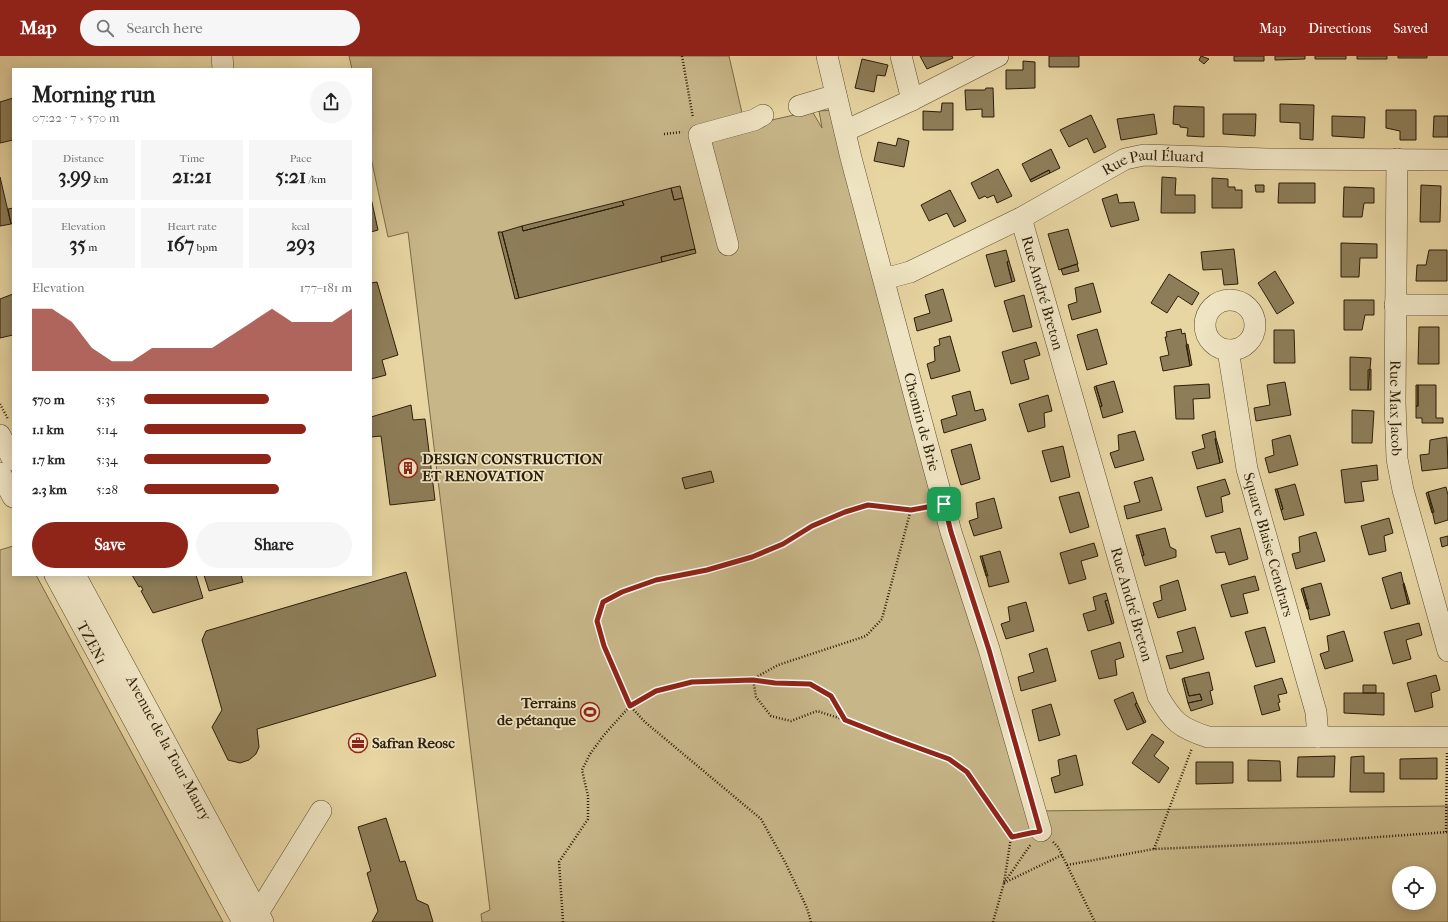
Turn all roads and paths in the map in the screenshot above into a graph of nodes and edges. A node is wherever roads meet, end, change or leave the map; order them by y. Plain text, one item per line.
1 (222, 56) edge
2 (682, 56) edge
3 (827, 56) edge
4 (901, 56) edge
5 (998, 56) edge
6 (223, 68) edge
7 (836, 95) junction
8 (912, 100) junction
9 (799, 106) dead end
10 (763, 115) dead end
11 (697, 130) junction
12 (845, 131) junction
13 (664, 134) dead end
14 (1397, 159) junction
15 (1448, 160) edge
16 (1021, 218) junction
17 (728, 244) dead end
18 (884, 280) junction
19 (1395, 305) junction
20 (1448, 305) edge
21 (1228, 350) dead end
22 (0, 404) edge
23 (5, 428) edge
24 (12, 456) edge
25 (0, 473) edge
26 (12, 495) edge
27 (944, 504) junction
28 (911, 510) junction
29 (56, 576) edge
30 (76, 576) edge
31 (1448, 651) edge
32 (753, 680) junction
33 (630, 706) junction
34 (845, 720) junction
35 (1318, 737) junction
36 (1447, 741) edge
37 (1194, 742) dead end
38 (321, 811) dead end
39 (1040, 831) junction
40 (1447, 832) edge
41 (1012, 837) junction
42 (1154, 849) junction
43 (1062, 855) junction
44 (1067, 865) junction
45 (1004, 883) junction
46 (254, 919) edge
47 (563, 922) edge
48 (811, 922) edge
49 (993, 922) edge
50 (1095, 922) edge

1 - 6 street
2 - 11 path
3 - 7 street, Chemin de Brie
4 - 8 street
5 - 8 street
7 - 9 street
7 - 12 street, Chemin de Brie
8 - 12 street
10 - 11 street
11 - 13 path
11 - 17 street
12 - 18 street, Chemin de Brie
14 - 15 street, Rue Paul Éluard
14 - 16 street, Rue Paul Éluard
14 - 19 street, Rue Max Jacob
16 - 18 street, Rue Paul Éluard
16 - 35 street, Rue André Breton
18 - 27 street, Chemin de Brie
19 - 20 street
19 - 31 street, Rue Max Jacob
21 - 35 street, Square Blaise Cendrars
22 - 23 path
23 - 24 street
25 - 26 street
27 - 28 path
27 - 39 street, Chemin de Brie
28 - 32 path
28 - 33 path
29 - 46 street, TZEN1
30 - 46 street, Avenue de la Tour Maury
32 - 33 path
32 - 34 path
32 - 34 path
33 - 47 path
33 - 48 path
34 - 41 path
35 - 36 street, Rue André Breton
36 - 40 path
37 - 42 path
38 - 46 street
39 - 41 path
39 - 43 path
39 - 45 path
40 - 42 path
41 - 45 path
42 - 44 path
43 - 44 path
43 - 45 path
44 - 50 path
45 - 49 path

